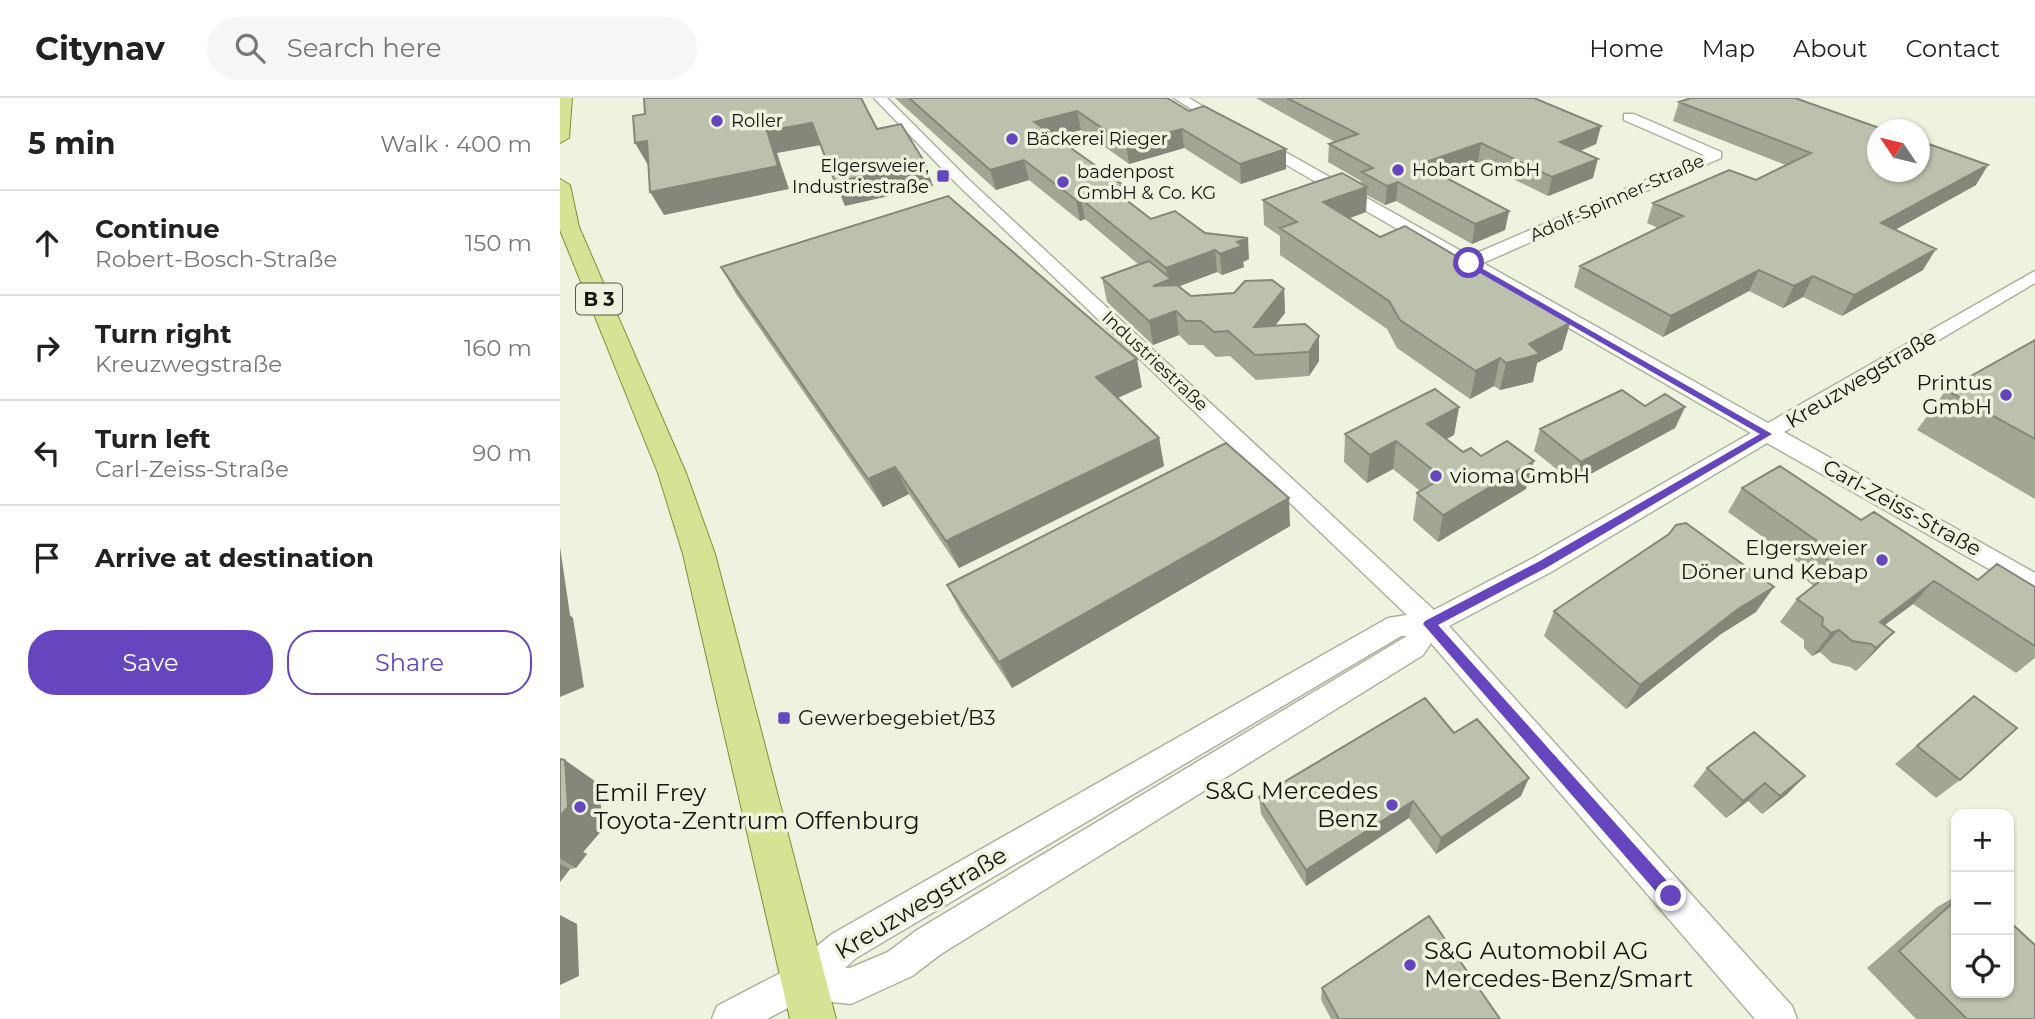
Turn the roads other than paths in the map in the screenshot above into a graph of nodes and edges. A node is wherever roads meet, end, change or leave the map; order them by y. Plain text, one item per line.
1 (564, 98) edge
2 (880, 98) edge
3 (1180, 98) edge
4 (1629, 117) dead end
5 (560, 138) edge
6 (560, 185) edge
7 (1469, 263) junction
8 (2035, 276) edge
9 (1767, 434) junction
10 (2035, 585) edge
11 (1430, 624) junction
12 (808, 1000) edge
13 (730, 1019) edge
14 (1779, 1019) edge

1 - 5 main road
2 - 11 street, Industriestraße
3 - 7 street, Carl-Zeiss-Straße
4 - 7 street, Adolf-Spinner-Straße
6 - 12 main road, B 3
7 - 9 street, Carl-Zeiss-Straße
8 - 9 street, Kreuzwegstraße
9 - 10 street, Carl-Zeiss-Straße
9 - 11 street, Kreuzwegstraße
11 - 12 street, Kreuzwegstraße
11 - 14 street
12 - 13 street

